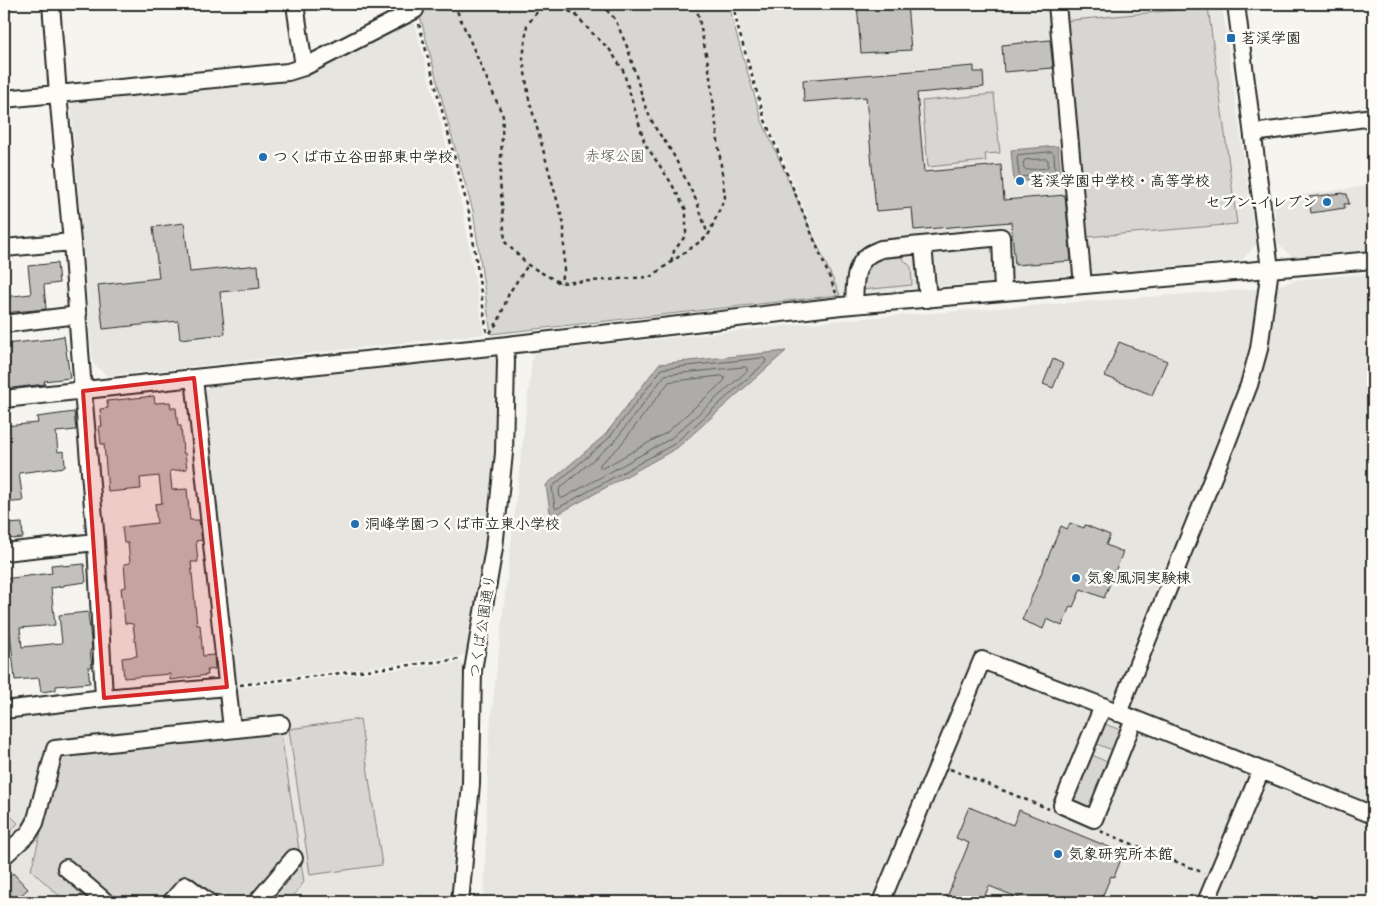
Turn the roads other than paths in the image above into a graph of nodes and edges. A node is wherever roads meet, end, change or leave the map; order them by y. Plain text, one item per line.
1 (51, 4) edge
2 (295, 4) edge
3 (1057, 4) edge
4 (1236, 4) edge
5 (415, 10) road end
6 (304, 67) junction
7 (58, 94) junction
8 (4, 99) edge
9 (1373, 117) edge
10 (1252, 133) junction
11 (72, 242) junction
12 (922, 245) junction
13 (4, 248) edge
14 (1373, 260) edge
15 (1270, 269) junction
16 (1083, 285) junction
17 (1003, 292) junction
18 (928, 298) junction
19 (854, 305) junction
20 (78, 315) junction
21 (4, 324) edge
22 (505, 350) dead end
23 (194, 378) junction
24 (83, 391) junction
25 (4, 400) edge
26 (96, 542) junction
27 (4, 552) edge
28 (227, 687) junction
29 (104, 698) junction
30 (1103, 706) junction
31 (4, 710) edge
32 (1118, 713) junction
33 (1134, 719) junction
34 (281, 724) dead end
35 (232, 729) junction
36 (1261, 770) junction
37 (1373, 815) edge
38 (4, 856) edge
39 (294, 858) dead end
40 (66, 868) dead end
41 (106, 902) edge
42 (171, 902) edge
43 (208, 902) edge
44 (257, 902) edge
45 (460, 902) edge
46 (881, 902) edge
47 (1206, 902) edge

1 - 7 street
2 - 6 street
3 - 16 street
4 - 10 street
5 - 6 street
6 - 7 street
7 - 8 street
7 - 11 street
9 - 10 street
10 - 15 street
11 - 13 street
11 - 20 street
12 - 17 street
12 - 18 street
12 - 19 street
14 - 15 street
15 - 16 street
15 - 32 street
16 - 17 street
17 - 18 street
18 - 19 street
19 - 23 street
20 - 21 street
20 - 24 street
22 - 45 street, つくば公園通り
23 - 24 street
23 - 28 street
24 - 25 street
24 - 26 street
26 - 27 street
26 - 29 street
28 - 29 street
28 - 35 street
29 - 31 street
30 - 32 street
30 - 33 street
30 - 46 street
32 - 33 street
33 - 36 street
34 - 35 street
35 - 38 street
36 - 37 street
36 - 47 street
39 - 44 street
40 - 41 street
42 - 43 street

